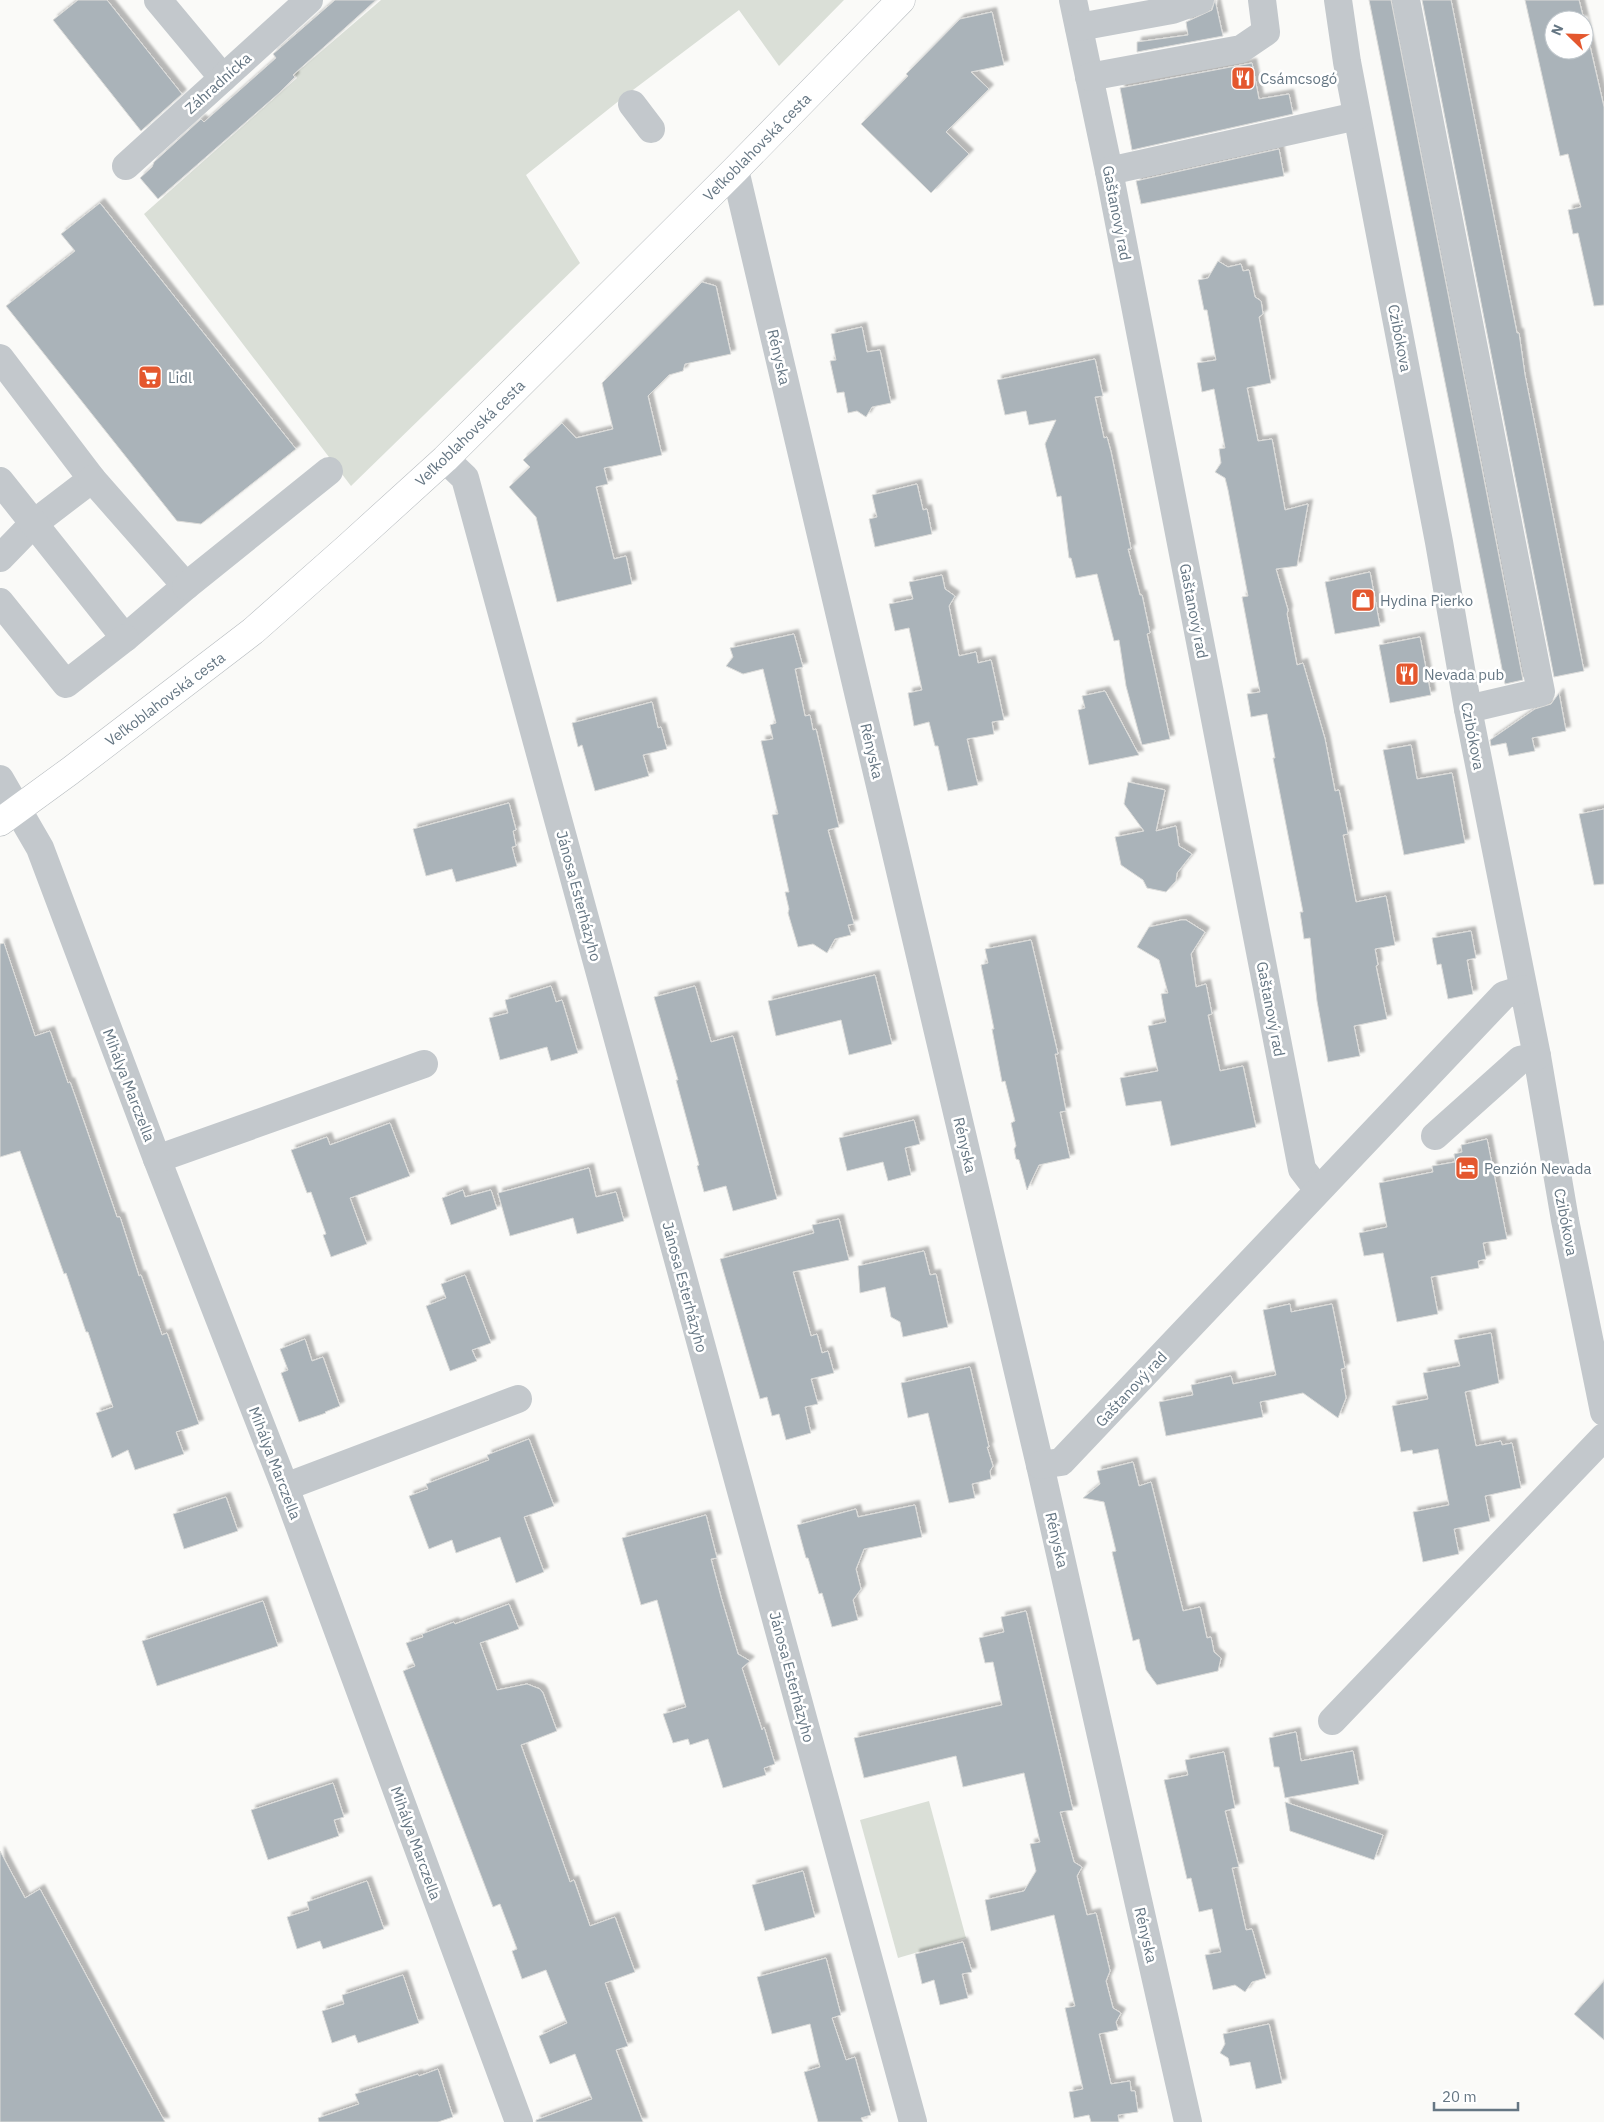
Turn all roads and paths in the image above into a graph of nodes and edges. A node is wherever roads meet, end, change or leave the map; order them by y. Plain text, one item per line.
1 (158, 0) edge
2 (309, 0) edge
3 (901, 0) edge
4 (1073, 0) edge
5 (1200, 0) edge
6 (1262, 0) edge
7 (1338, 0) edge
8 (1406, 0) edge
9 (1171, 5) edge
10 (1079, 28) junction
11 (1090, 77) junction
12 (223, 78) junction
13 (632, 104) dead end
14 (1357, 116) junction
15 (651, 129) dead end
16 (126, 166) dead end
17 (735, 170) junction
18 (1109, 171) junction
19 (0, 358) edge
20 (445, 459) junction
21 (329, 471) dead end
22 (92, 479) junction
23 (0, 481) edge
24 (33, 524) junction
25 (0, 558) edge
26 (186, 586) junction
27 (0, 602) edge
28 (125, 638) junction
29 (1468, 709) junction
30 (0, 779) edge
31 (9, 816) edge
32 (1523, 988) junction
33 (1537, 1056) junction
34 (424, 1064) dead end
35 (1435, 1136) dead end
36 (157, 1159) junction
37 (1318, 1190) junction
38 (518, 1399) dead end
39 (1604, 1412) edge
40 (1604, 1438) edge
41 (1040, 1464) junction
42 (285, 1486) junction
43 (1332, 1721) dead end
44 (519, 2122) edge
45 (914, 2122) edge
46 (1188, 2122) edge

1 - 12 street
2 - 12 street, Záhradnícka
3 - 17 main road, Veľkoblahovská cesta
4 - 10 street, Gaštanový rad
5 - 9 street
6 - 11 street
7 - 14 street, Czibókova
8 - 29 street
9 - 10 street
10 - 11 street, Gaštanový rad
11 - 18 street, Gaštanový rad
12 - 16 street, Záhradnícka
13 - 15 street
14 - 18 street
14 - 29 street, Czibókova
17 - 20 main road, Veľkoblahovská cesta
17 - 41 street, Rényska
18 - 37 street, Gaštanový rad
19 - 22 street
20 - 31 main road, Veľkoblahovská cesta
20 - 45 street, Jánosa Esterházyho
21 - 26 street
22 - 24 street
22 - 26 street
23 - 24 street
24 - 25 street
24 - 28 street
26 - 28 street
27 - 28 street
29 - 32 street, Czibókova
30 - 31 street, Mihálya Marczella
31 - 36 street, Mihálya Marczella
32 - 33 street, Czibókova
32 - 37 street, Gaštanový rad
33 - 35 street
33 - 39 street, Czibókova
34 - 36 street
36 - 42 street, Mihálya Marczella
37 - 41 street, Gaštanový rad
38 - 42 street
40 - 43 street
41 - 46 street, Rényska
42 - 44 street, Mihálya Marczella

